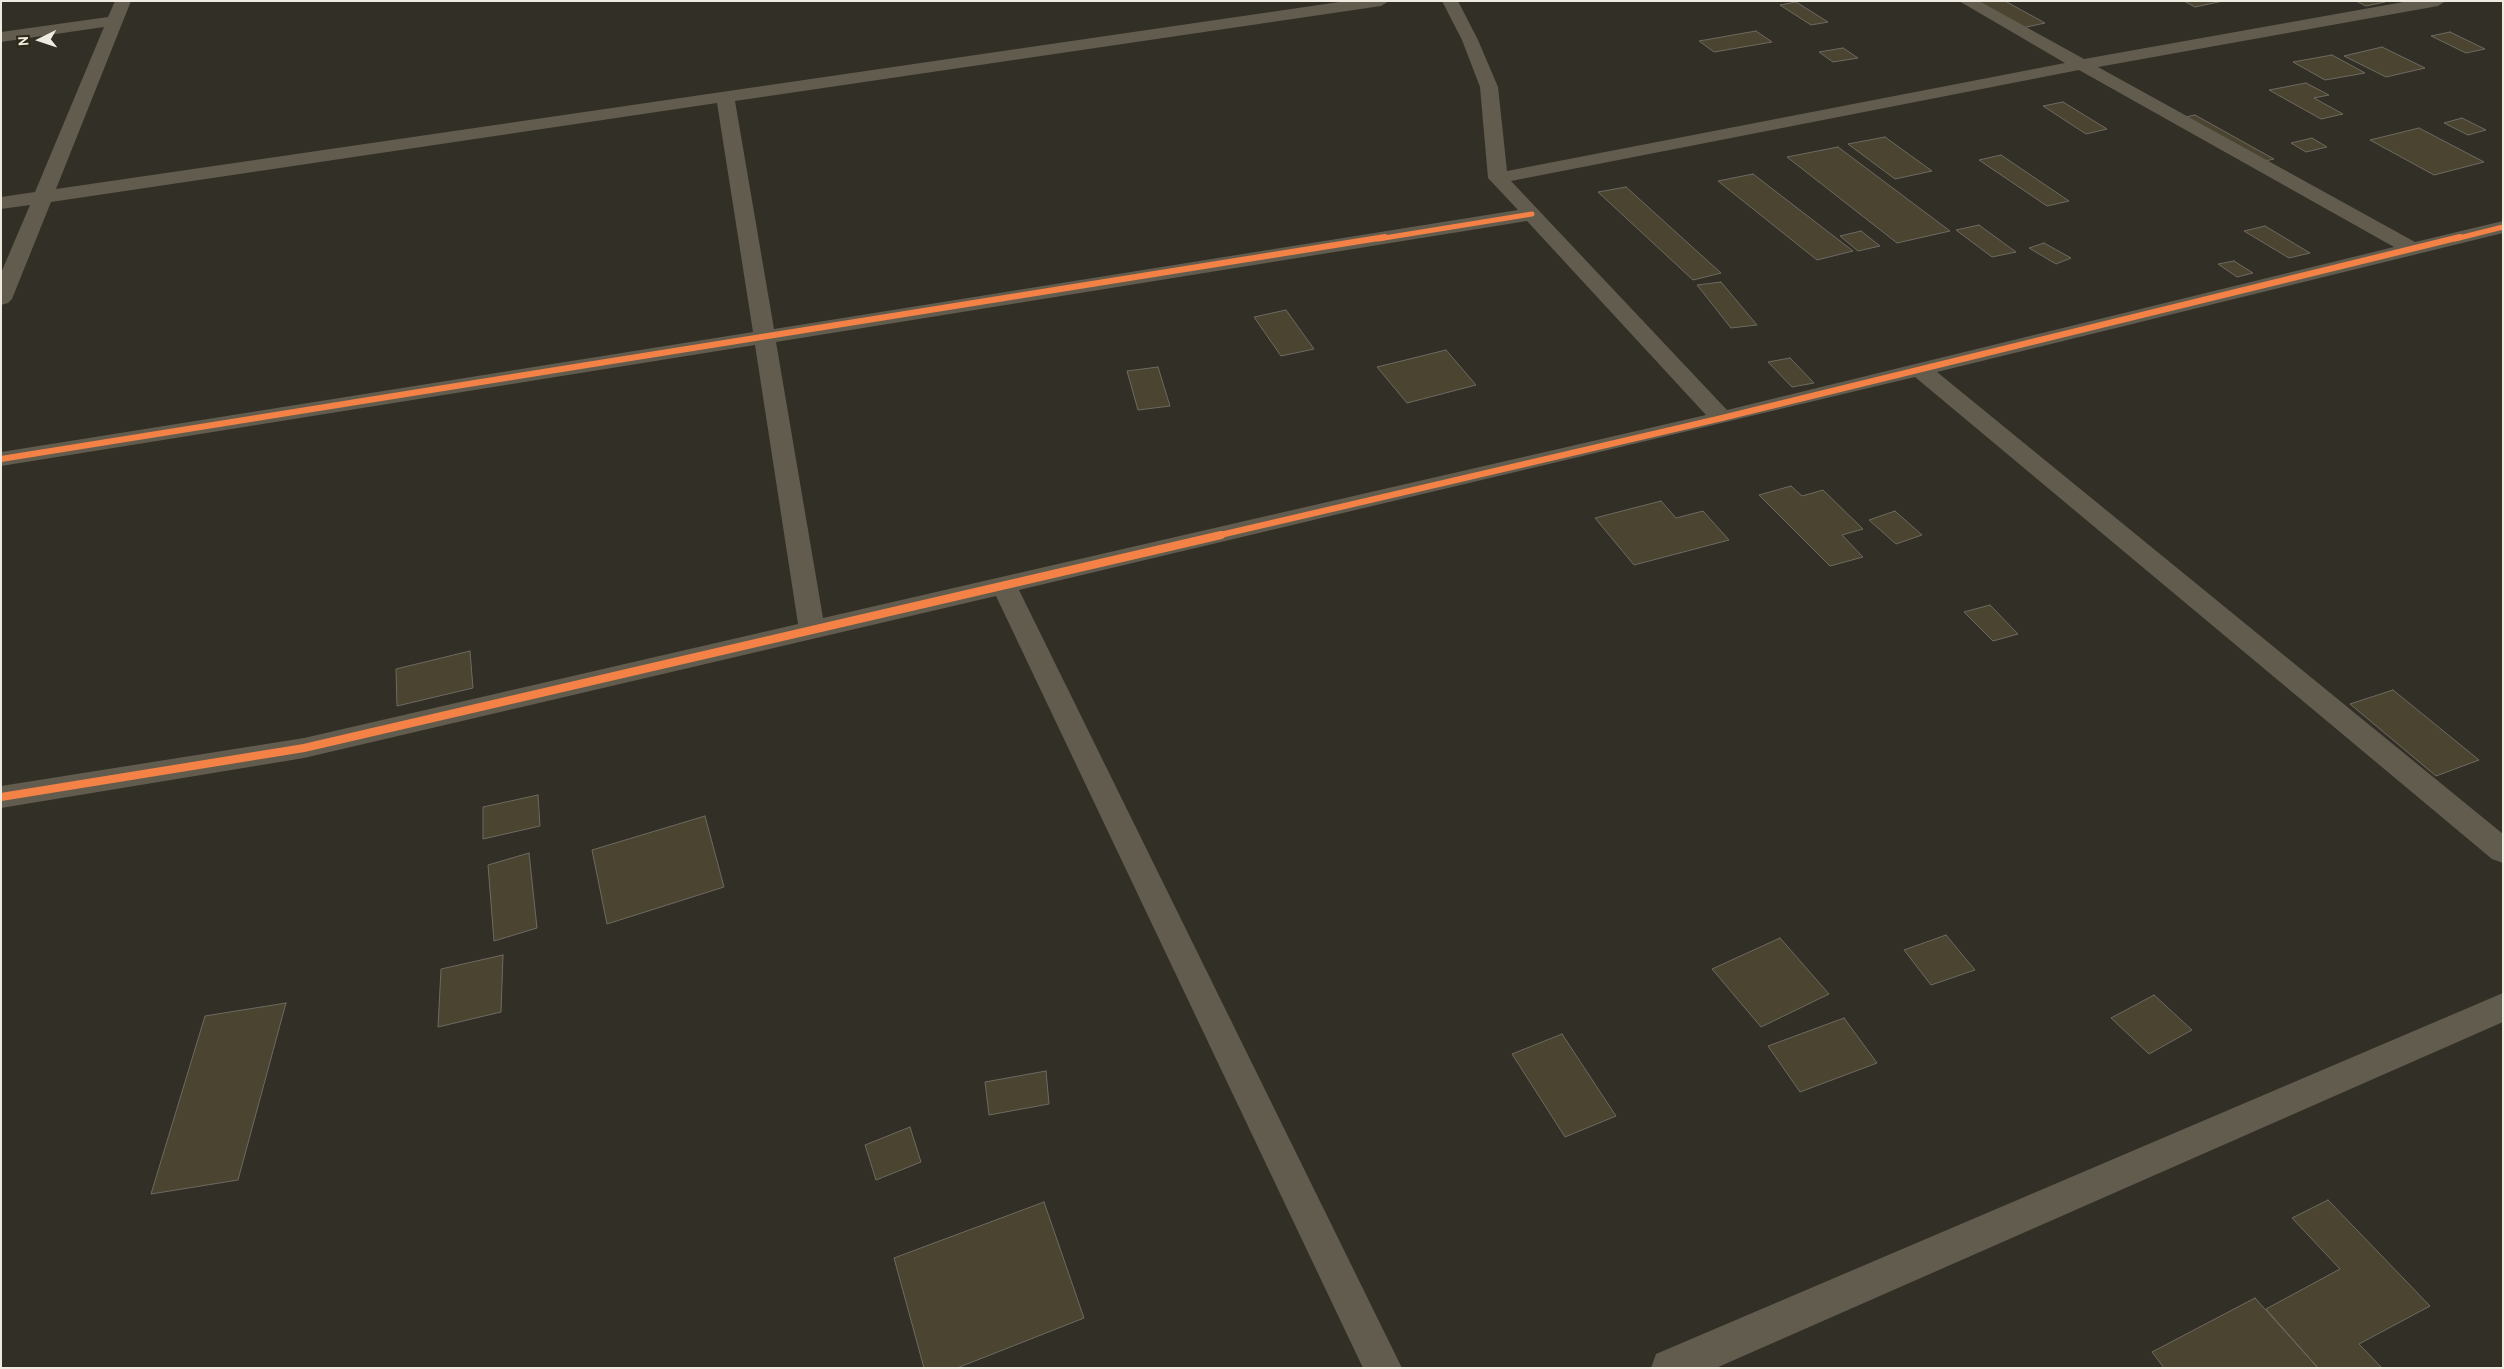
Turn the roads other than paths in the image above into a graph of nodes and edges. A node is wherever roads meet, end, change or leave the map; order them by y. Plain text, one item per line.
1 (123, 1) edge
2 (1381, 1) edge
3 (1450, 1) edge
4 (1967, 1) edge
5 (2438, 1) edge
6 (115, 21) junction
7 (1, 37) edge
8 (2079, 65) junction
9 (725, 97) junction
10 (1498, 178) junction
11 (43, 197) junction
12 (1, 203) edge
13 (1532, 214) junction
14 (2503, 227) edge
15 (2412, 249) junction
16 (1, 299) edge
17 (764, 336) junction
18 (1919, 369) junction
19 (1722, 418) junction
20 (1, 459) edge
21 (1004, 585) junction
22 (812, 630) junction
23 (1, 797) edge
24 (2503, 850) edge
25 (2503, 1007) edge
26 (1383, 1368) edge
27 (1670, 1368) edge

1 - 6 street
2 - 9 street
3 - 10 street
4 - 8 street
5 - 8 street
6 - 7 street
6 - 11 street
8 - 10 street
8 - 15 street
9 - 11 street
9 - 17 street
10 - 13 street
11 - 12 street
11 - 16 street
13 - 17 street
13 - 19 street
14 - 15 street
15 - 18 street
17 - 20 street
17 - 22 street
18 - 19 street
18 - 24 street
19 - 21 street
21 - 22 street
21 - 26 street
22 - 23 street
25 - 27 street

